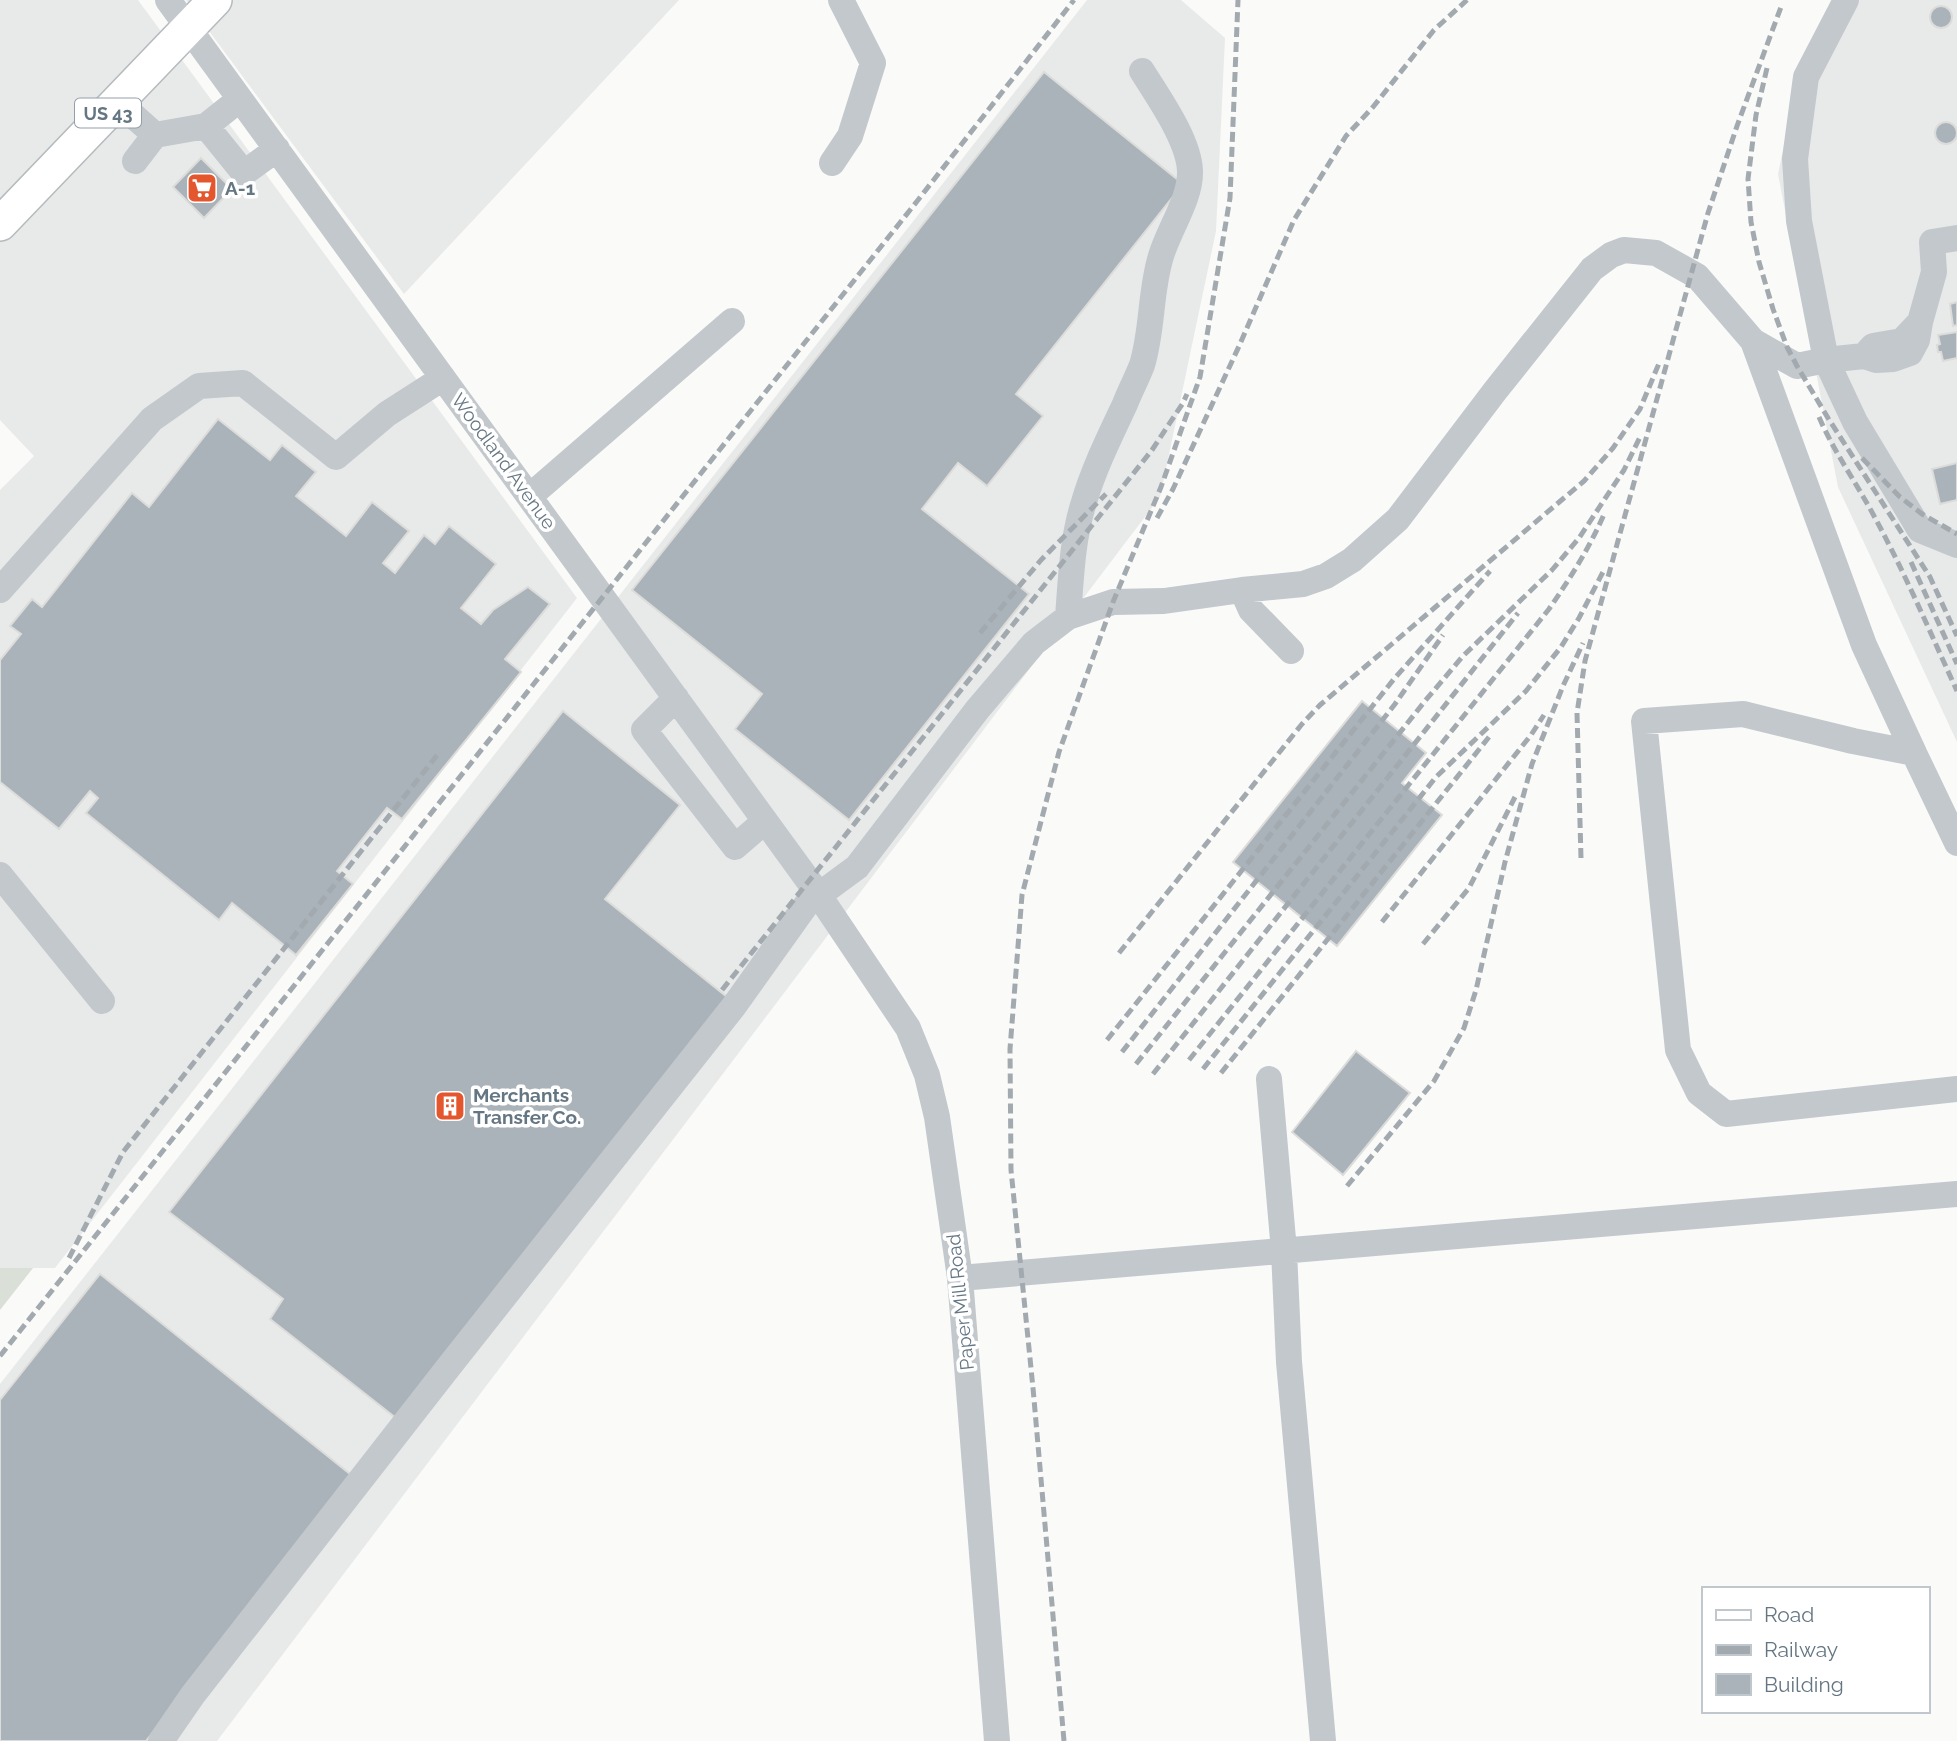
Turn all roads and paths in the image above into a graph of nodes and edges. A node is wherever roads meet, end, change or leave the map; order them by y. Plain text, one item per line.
1 (168, 0) edge
2 (215, 0) edge
3 (841, 0) edge
4 (1846, 0) edge
5 (188, 28) junction
6 (1142, 71) dead end
7 (240, 99) junction
8 (118, 103) junction
9 (206, 126) junction
10 (155, 135) junction
11 (277, 149) junction
12 (135, 161) dead end
13 (832, 163) dead end
14 (0, 224) edge
15 (1957, 238) edge
16 (732, 321) dead end
17 (1753, 341) junction
18 (1826, 360) junction
19 (443, 378) junction
20 (530, 496) junction
21 (1957, 545) edge
22 (0, 590) edge
23 (1242, 590) junction
24 (1068, 617) junction
25 (1290, 651) dead end
26 (676, 698) junction
27 (1914, 753) junction
28 (765, 821) junction
29 (1957, 843) edge
30 (0, 876) edge
31 (817, 893) junction
32 (102, 1001) dead end
33 (1269, 1079) dead end
34 (1957, 1089) edge
35 (1957, 1194) edge
36 (1284, 1251) junction
37 (960, 1278) junction
38 (161, 1741) edge
39 (997, 1741) edge
40 (1323, 1741) edge

1 - 5 street, Woodland Avenue
2 - 5 main road, US 43
3 - 13 street
4 - 18 street
5 - 7 street, Woodland Avenue
5 - 8 main road, US 43
6 - 24 street
7 - 9 street
7 - 11 street, Woodland Avenue
8 - 10 street
8 - 14 main road, US 43
9 - 10 street
9 - 11 street
10 - 12 street
11 - 19 street, Woodland Avenue
15 - 18 street
16 - 20 street
17 - 18 street
17 - 23 street
17 - 27 street
18 - 21 street
19 - 20 street, Woodland Avenue
19 - 22 street
20 - 26 street, Woodland Avenue
23 - 24 street
23 - 25 street
24 - 31 street
26 - 28 street, Woodland Avenue
26 - 28 street
27 - 29 street
27 - 34 street
28 - 31 street, Woodland Avenue
30 - 32 street
31 - 37 street, Paper Mill Road
31 - 38 street
33 - 36 street
35 - 36 street
36 - 37 street
36 - 40 street
37 - 39 street, Paper Mill Road

